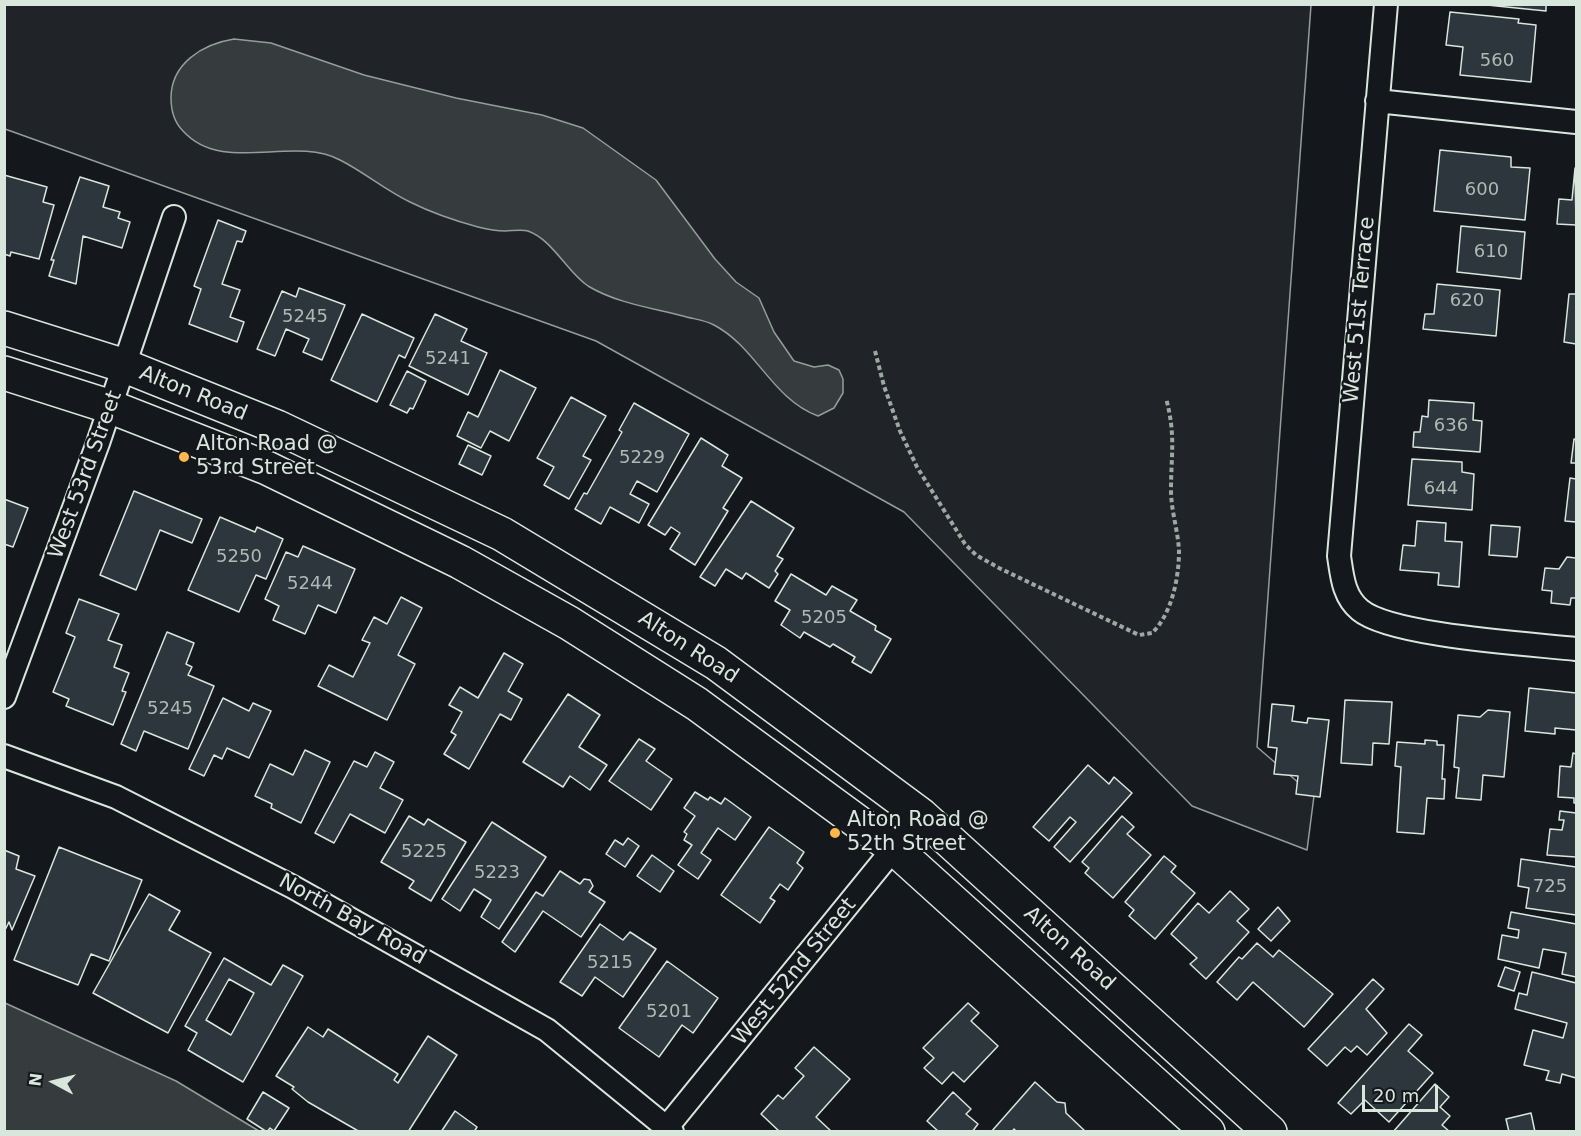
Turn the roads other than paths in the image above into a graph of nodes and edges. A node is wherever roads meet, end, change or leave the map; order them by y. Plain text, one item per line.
1 (1386, 4) edge
2 (1377, 100) junction
3 (1576, 122) edge
4 (174, 217) dead end
5 (4, 328) edge
6 (125, 366) junction
7 (4, 373) edge
8 (111, 407) junction
9 (1576, 649) edge
10 (4, 697) edge
11 (4, 756) edge
12 (921, 815) junction
13 (896, 850) junction
14 (670, 1129) edge
15 (1208, 1131) edge
16 (1270, 1131) edge

1 - 2 street, West 51st Terrace
2 - 3 street
2 - 9 street, West 51st Terrace
4 - 6 street, West 53rd Street
5 - 6 main road, Alton Road
6 - 8 street, West 53rd Street
6 - 12 main road, Alton Road
7 - 8 main road, Alton Road
8 - 10 street, West 53rd Street
8 - 13 main road, Alton Road
11 - 14 street, North Bay Road
12 - 13 street, West 52nd Street
12 - 16 main road, Alton Road
13 - 14 street, West 52nd Street
13 - 15 main road, Alton Road

